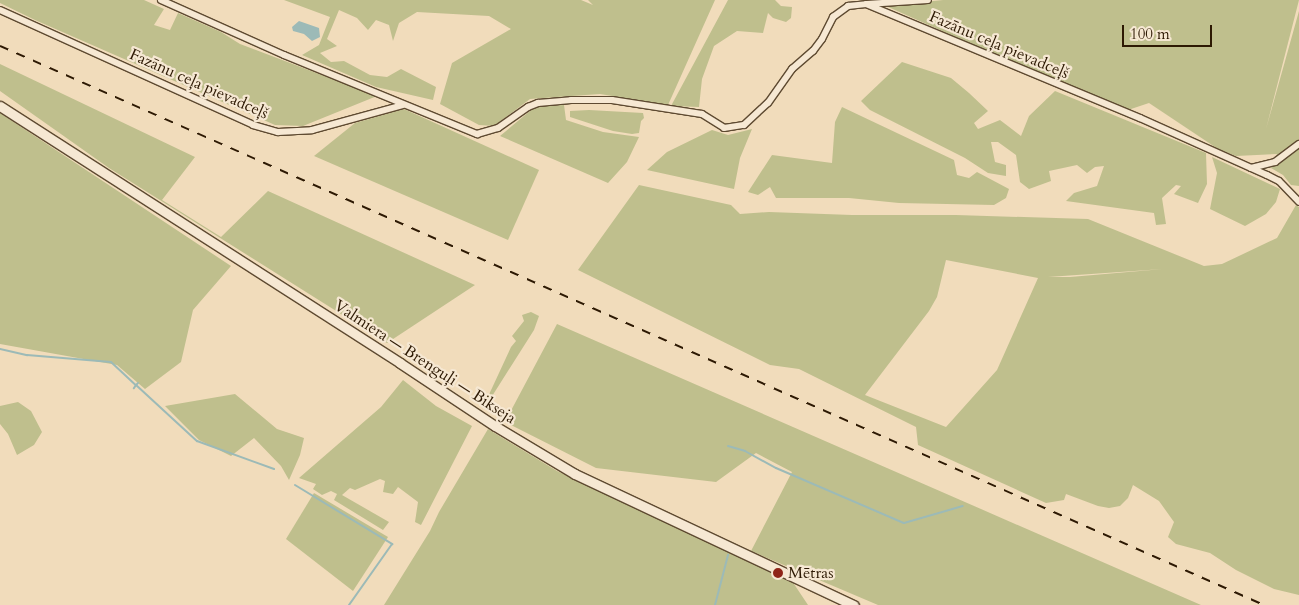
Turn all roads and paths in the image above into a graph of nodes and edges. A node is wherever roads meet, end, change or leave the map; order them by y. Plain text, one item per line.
1 (161, 0) edge
2 (928, 0) edge
3 (868, 2) edge
4 (0, 10) edge
5 (404, 105) junction
6 (0, 106) edge
7 (1299, 144) edge
8 (1250, 168) junction
9 (1299, 202) edge
10 (854, 605) edge

1 - 5 street
2 - 3 street
3 - 5 street
3 - 8 street, Fazānu ceļa pievadceļš
4 - 5 street, Fazānu ceļa pievadceļš
6 - 10 main road, Valmiera — Brenguļi — Bikseja
7 - 8 street
8 - 9 street, Fazānu ceļa pievadceļš

